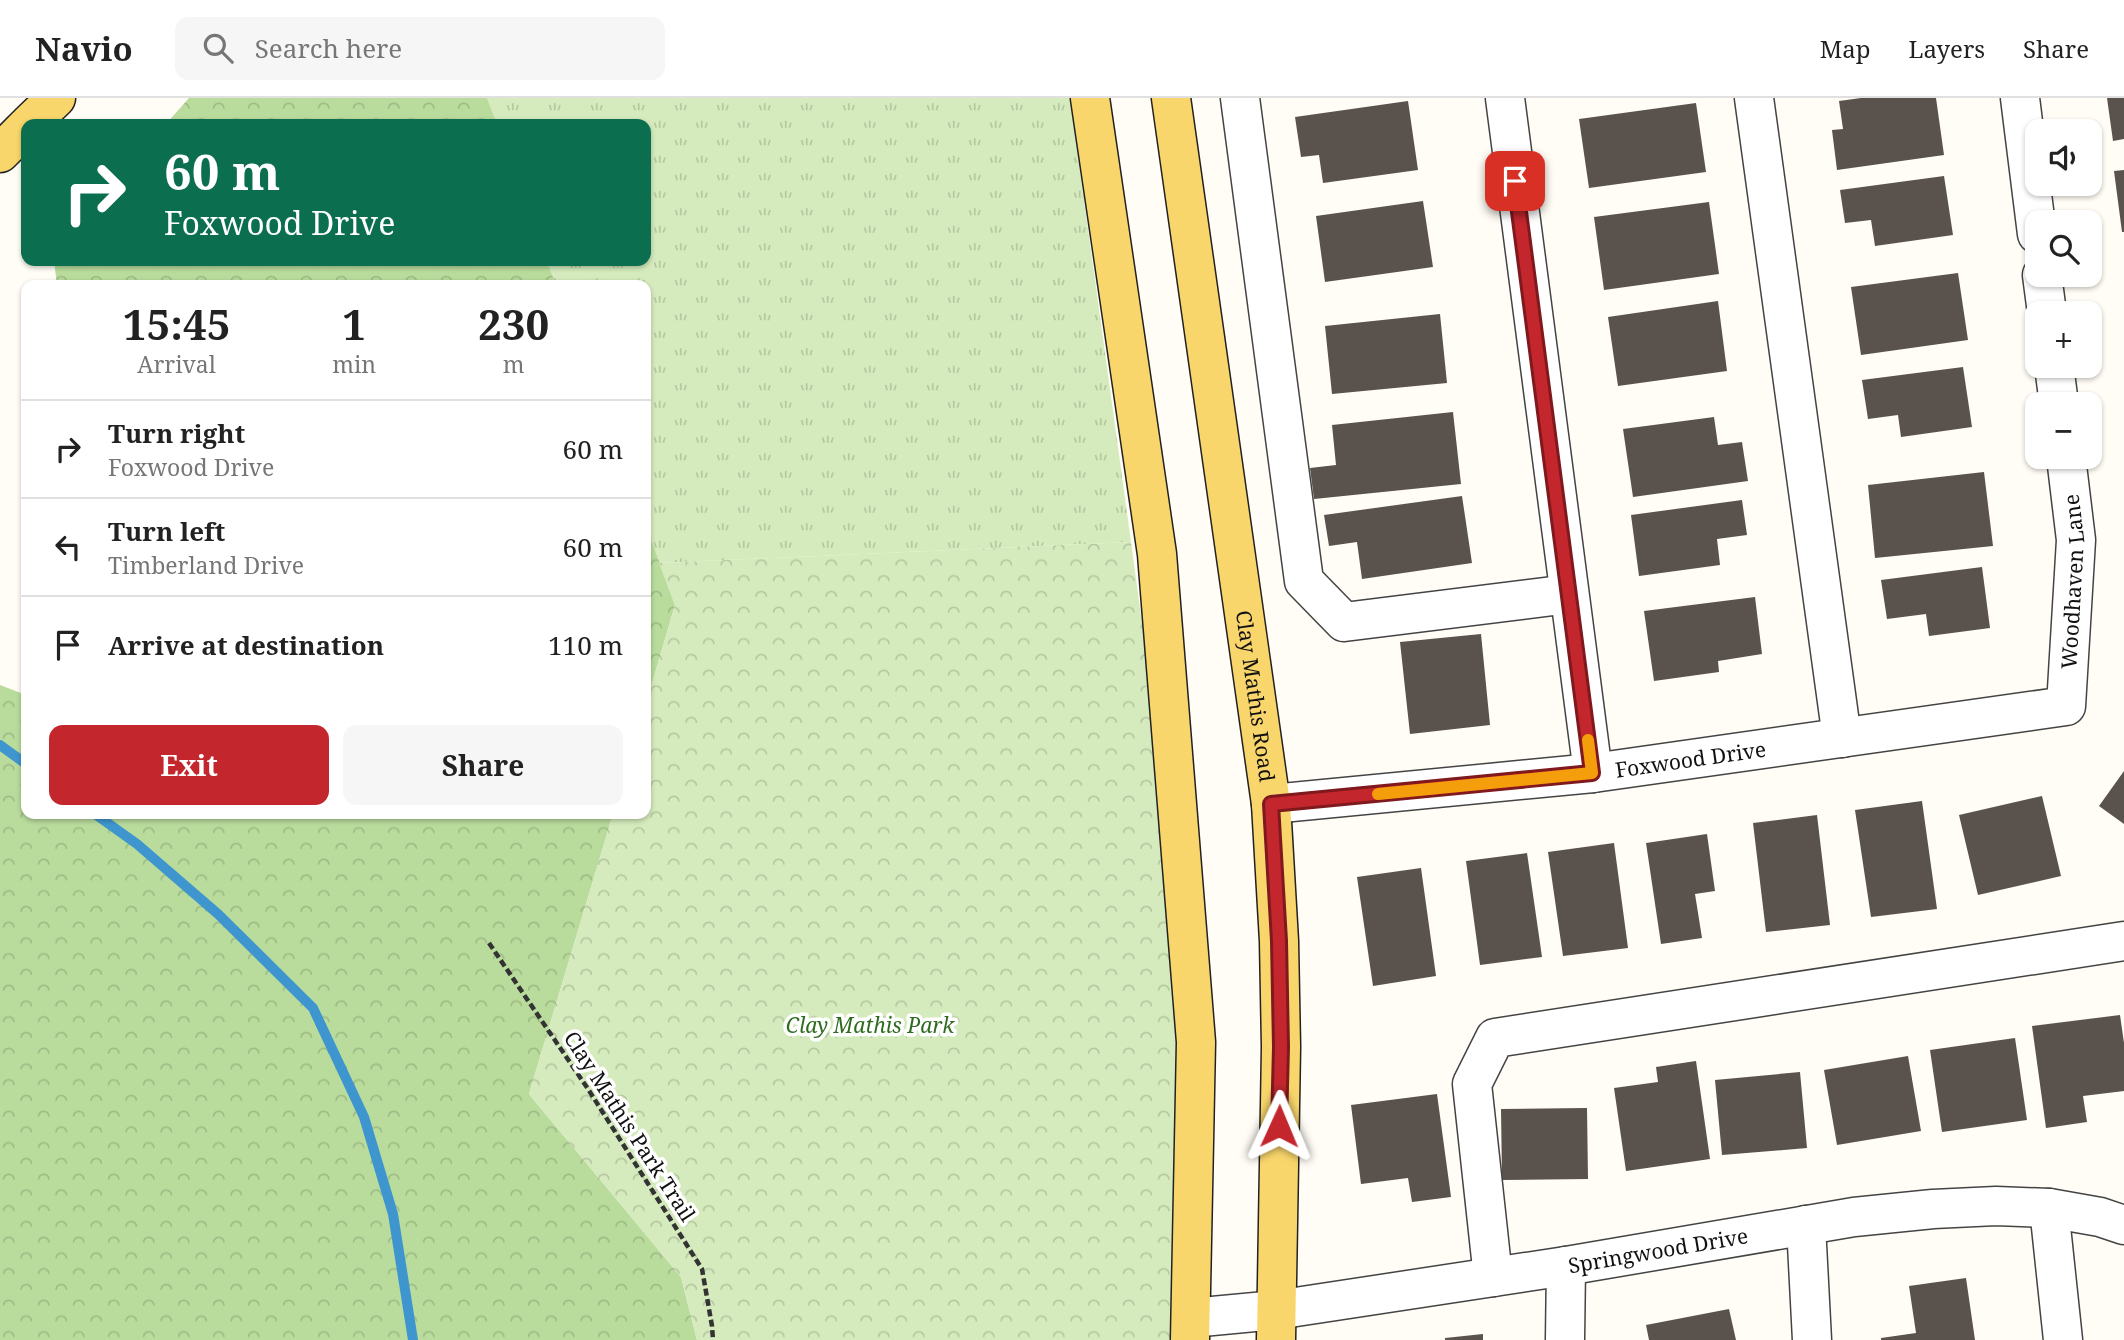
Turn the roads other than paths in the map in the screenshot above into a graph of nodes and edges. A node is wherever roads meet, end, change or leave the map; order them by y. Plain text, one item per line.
1 (55, 98) edge
2 (1090, 98) edge
3 (1171, 98) edge
4 (1240, 98) edge
5 (1504, 98) edge
6 (1754, 98) edge
7 (2020, 98) edge
8 (35, 119) edge
9 (21, 133) edge
10 (0, 153) edge
11 (2034, 210) edge
12 (2067, 469) edge
13 (1569, 594) junction
14 (2066, 706) joint
15 (1842, 738) junction
16 (1592, 773) junction
17 (1271, 804) junction
18 (2124, 941) edge
19 (2049, 1208) junction
20 (1805, 1225) junction
21 (2124, 1225) edge
22 (1566, 1266) junction
23 (1493, 1277) junction
24 (1276, 1325) edge
25 (1190, 1329) edge
26 (1565, 1340) edge
27 (1812, 1340) edge
28 (2063, 1340) edge

1 - 8 main road
2 - 25 main road
3 - 17 main road, Clay Mathis Road
4 - 13 street
5 - 13 street
6 - 15 street
7 - 11 street
9 - 10 main road
12 - 14 street, Woodhaven Lane
13 - 16 street
14 - 15 street, Foxwood Drive
15 - 16 street, Foxwood Drive
16 - 17 street, Foxwood Drive
17 - 24 main road, Clay Mathis Road
18 - 23 street
19 - 20 street, Springwood Drive
19 - 21 street, Springwood Drive
19 - 28 street
20 - 22 street, Springwood Drive
20 - 27 street
22 - 23 street, Springwood Drive
22 - 26 street
23 - 24 street, Springwood Drive
24 - 25 street, Springwood Drive

